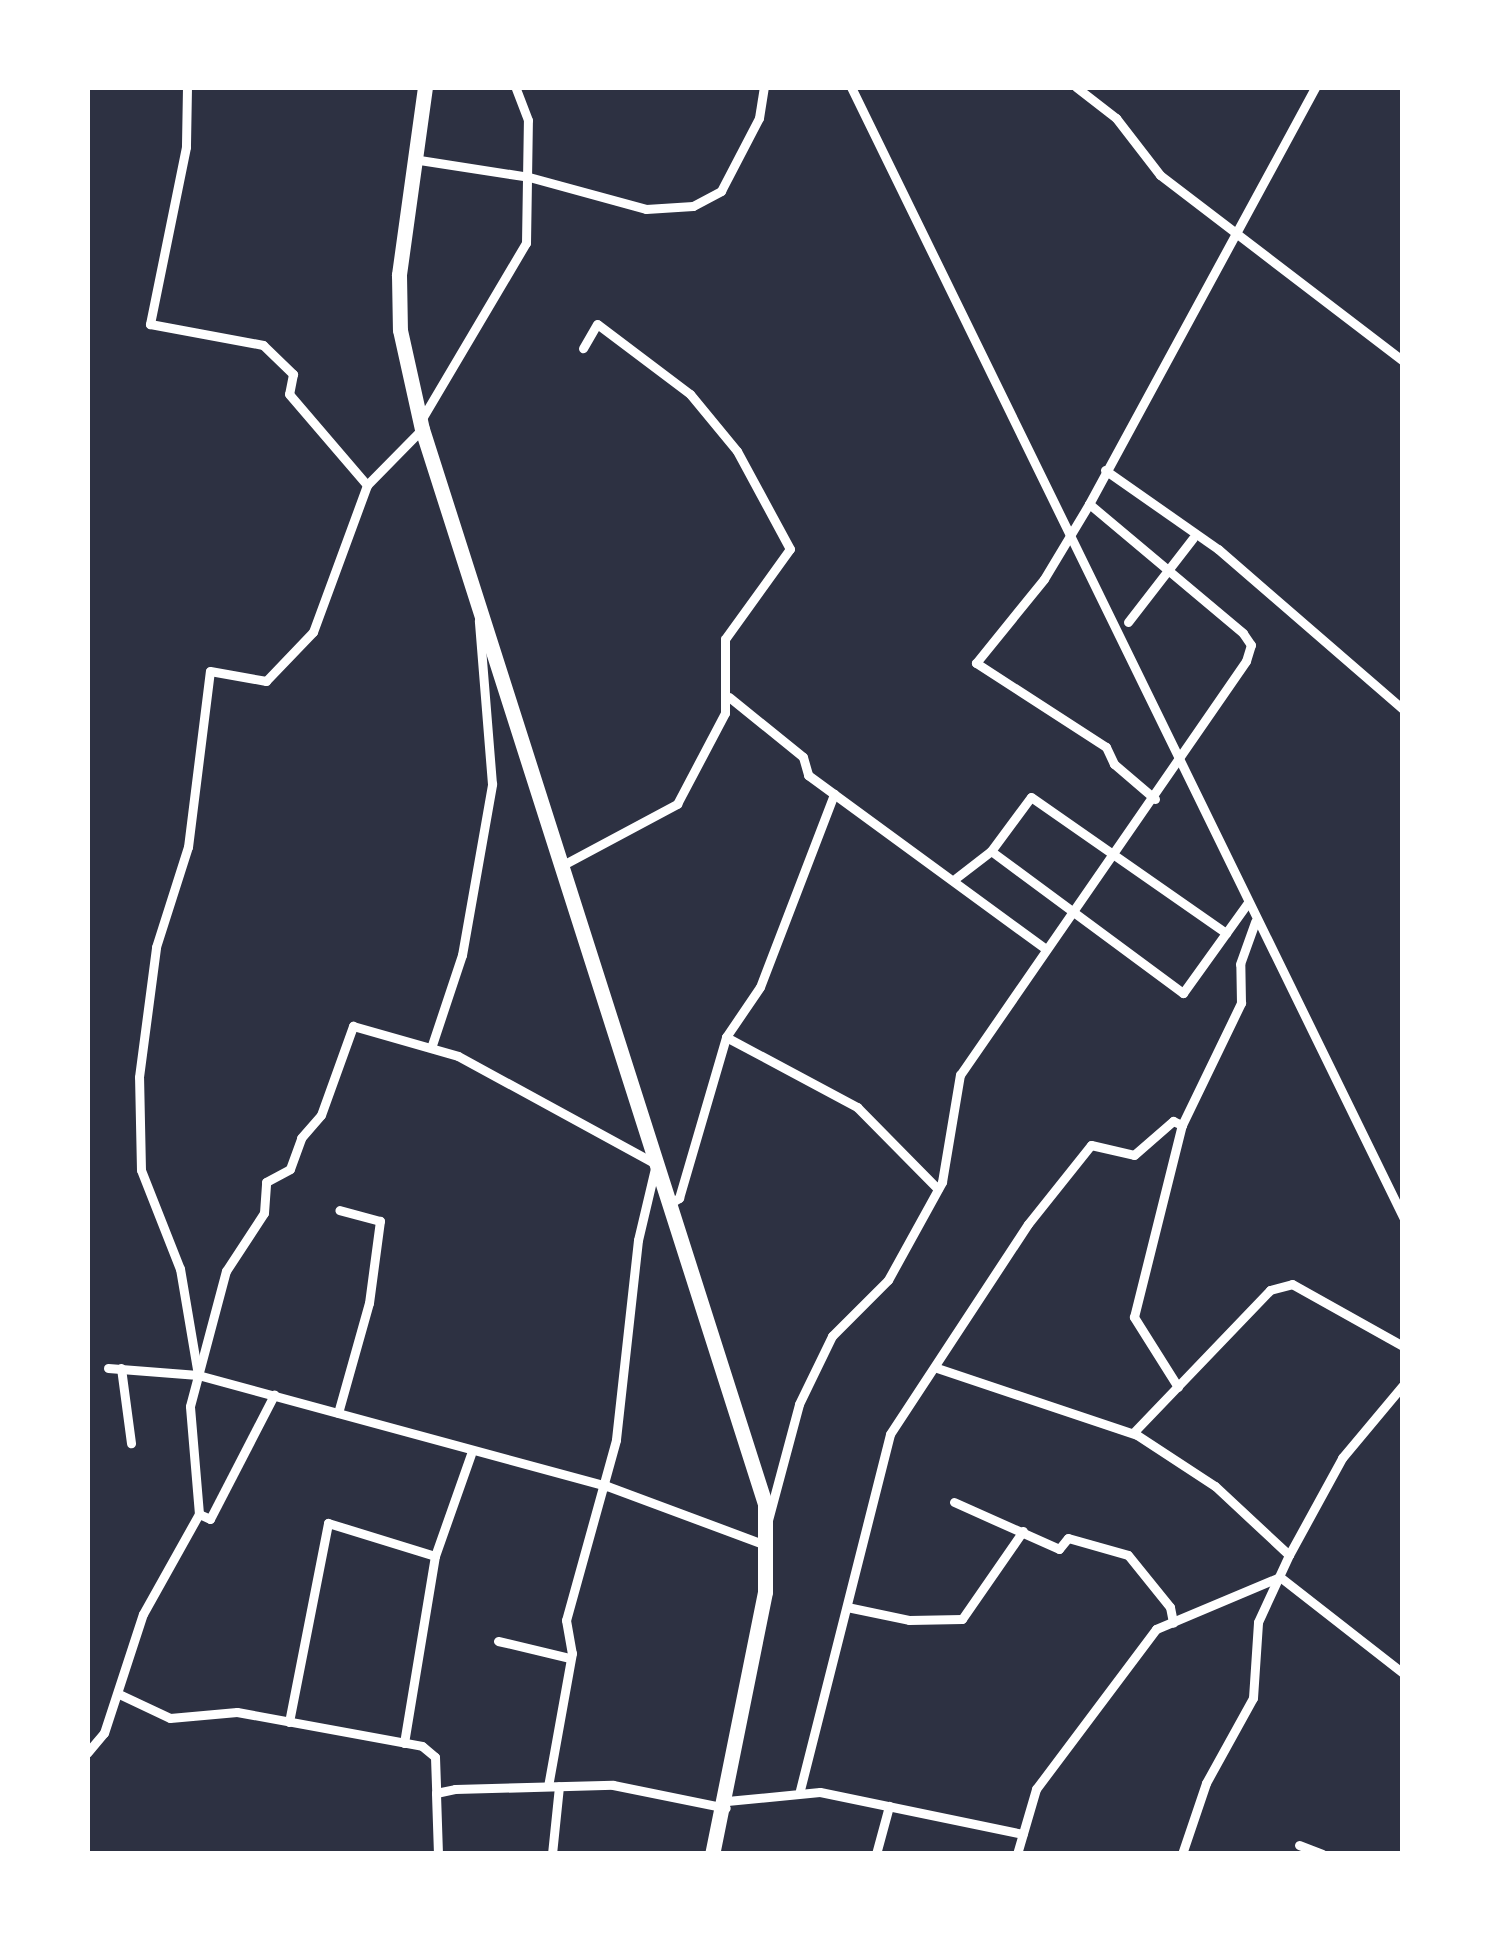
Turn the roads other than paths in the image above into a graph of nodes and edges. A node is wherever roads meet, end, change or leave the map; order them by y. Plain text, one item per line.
1 (187, 87) edge
2 (425, 87) edge
3 (764, 87) edge
4 (850, 87) edge
5 (1076, 87) edge
6 (1315, 87) edge
7 (516, 88) edge
8 (413, 159) junction
9 (530, 177) junction
10 (1234, 234) junction
11 (583, 348) dead end
12 (1403, 361) edge
13 (421, 426) junction
14 (1105, 470) junction
15 (367, 485) junction
16 (1089, 504) junction
17 (1070, 534) junction
18 (1193, 538) junction
19 (1168, 571) junction
20 (480, 612) junction
21 (1127, 622) dead end
22 (729, 697) junction
23 (1403, 709) edge
24 (1180, 764) junction
25 (834, 794) junction
26 (1155, 799) junction
27 (991, 851) junction
28 (1113, 856) junction
29 (561, 866) junction
30 (956, 878) junction
31 (1246, 904) junction
32 (1072, 913) junction
33 (1256, 922) junction
34 (1226, 933) junction
35 (1046, 949) junction
36 (726, 1037) junction
37 (432, 1045) junction
38 (1182, 1125) junction
39 (656, 1164) junction
40 (938, 1189) junction
41 (669, 1204) junction
42 (339, 1210) dead end
43 (1403, 1217) edge
44 (1403, 1346) edge
45 (108, 1368) dead end
46 (121, 1368) junction
47 (937, 1368) junction
48 (198, 1375) junction
49 (1403, 1385) edge
50 (1178, 1387) junction
51 (274, 1395) junction
52 (1393, 1404) junction
53 (1403, 1412) edge
54 (338, 1413) junction
55 (1133, 1433) junction
56 (131, 1443) dead end
57 (471, 1454) junction
58 (607, 1486) junction
59 (954, 1502) dead end
60 (199, 1514) junction
61 (766, 1524) junction
62 (1023, 1531) junction
63 (767, 1546) junction
64 (1288, 1555) junction
65 (435, 1556) junction
66 (1280, 1577) junction
67 (847, 1607) junction
68 (1173, 1623) junction
69 (498, 1641) dead end
70 (570, 1658) junction
71 (1403, 1673) edge
72 (119, 1694) junction
73 (289, 1722) junction
74 (404, 1743) junction
75 (87, 1753) edge
76 (553, 1786) junction
77 (800, 1790) junction
78 (436, 1792) junction
79 (727, 1804) junction
80 (889, 1806) junction
81 (1023, 1834) junction
82 (1299, 1845) dead end
83 (438, 1854) edge
84 (552, 1854) edge
85 (712, 1854) edge
86 (877, 1854) edge
87 (1017, 1854) edge
88 (1182, 1854) edge
89 (1322, 1854) edge

1 - 15 street
2 - 8 main road
3 - 9 street
4 - 17 street
5 - 10 street
6 - 10 street
7 - 9 street
8 - 9 street
8 - 13 main road
9 - 13 street
10 - 12 street
10 - 14 street
11 - 22 street
13 - 15 street
13 - 20 main road
14 - 16 street
14 - 18 street
15 - 48 street
16 - 17 street
16 - 19 street
17 - 24 street
17 - 26 street
18 - 19 street
18 - 23 street
19 - 21 street
19 - 24 street
20 - 29 main road
20 - 37 street
22 - 25 street
22 - 29 street
24 - 26 street
24 - 31 street
25 - 30 street
25 - 36 street
26 - 28 street
27 - 28 street
27 - 30 street
27 - 32 street
28 - 32 street
28 - 34 street
29 - 39 main road
30 - 35 street
31 - 33 street
31 - 34 street
32 - 34 street
32 - 35 street
33 - 38 street
33 - 43 street
35 - 40 street
36 - 40 street
36 - 41 street
37 - 39 street
37 - 48 street
38 - 47 street
38 - 50 street
39 - 41 main road
39 - 58 street
40 - 61 street
41 - 61 main road
42 - 54 street
44 - 50 street
45 - 46 street
46 - 48 street
46 - 56 street
47 - 55 street
47 - 67 street
48 - 51 street
48 - 60 street
49 - 52 street
50 - 55 street
51 - 54 street
51 - 60 street
52 - 53 street
52 - 64 street
54 - 57 street
55 - 64 street
57 - 58 street
57 - 65 street
58 - 63 street
58 - 70 street
59 - 62 street
60 - 72 street
61 - 63 main road
62 - 67 street
62 - 68 street
63 - 79 main road
64 - 66 street
65 - 73 street
65 - 74 street
66 - 68 street
66 - 71 street
66 - 88 street
67 - 77 street
68 - 81 street
69 - 70 street
70 - 76 street
72 - 73 street
72 - 75 street
73 - 74 street
74 - 78 street
76 - 78 street
76 - 79 street
76 - 84 street
77 - 79 street
77 - 80 street
78 - 83 street
79 - 85 main road
80 - 81 street
80 - 86 street
81 - 87 street
82 - 89 street

